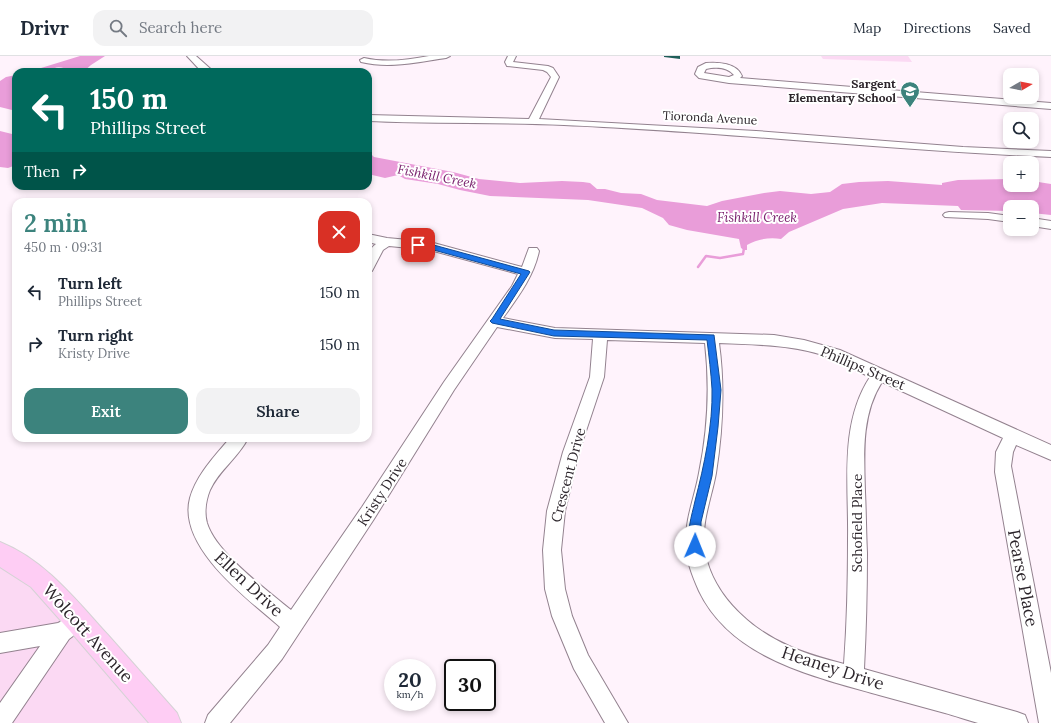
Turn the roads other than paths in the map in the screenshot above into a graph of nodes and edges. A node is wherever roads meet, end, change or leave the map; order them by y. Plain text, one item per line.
1 (191, 56) edge
2 (446, 56) edge
3 (512, 56) edge
4 (364, 60) dead end
5 (204, 68) edge
6 (731, 68) junction
7 (729, 80) junction
8 (764, 83) junction
9 (1051, 106) edge
10 (372, 118) edge
11 (533, 121) junction
12 (1051, 154) edge
13 (949, 215) dead end
14 (1003, 218) edge
15 (1039, 223) edge
16 (1051, 225) edge
17 (372, 239) edge
18 (387, 242) junction
19 (532, 251) dead end
20 (372, 260) edge
21 (526, 272) junction
22 (494, 321) junction
23 (600, 335) junction
24 (711, 337) junction
25 (880, 374) junction
26 (1014, 436) junction
27 (237, 442) edge
28 (1051, 453) edge
29 (0, 553) edge
30 (292, 624) junction
31 (70, 627) junction
32 (0, 643) edge
33 (853, 677) junction
34 (0, 722) edge
35 (167, 723) edge
36 (216, 723) edge
37 (618, 723) edge
38 (1017, 723) edge
39 (1050, 723) edge

1 - 5 street
2 - 4 street
3 - 11 street
6 - 7 street
6 - 7 street
6 - 8 street
7 - 8 street
8 - 9 street
10 - 11 street, Tioronda Avenue
11 - 12 street, Tioronda Avenue
13 - 14 street
15 - 16 street
17 - 18 street
18 - 20 street
18 - 21 street
19 - 21 street, Kristy Drive
21 - 22 street, Kristy Drive
22 - 23 street, Phillips Street
22 - 30 street, Kristy Drive
23 - 24 street, Phillips Street
23 - 37 street, Crescent Drive
24 - 25 street, Phillips Street
24 - 33 street, Heaney Drive
25 - 26 street, Phillips Street
25 - 33 street, Schofield Place
26 - 28 street, Phillips Street
26 - 39 street, Pearse Place
27 - 30 street, Ellen Drive
29 - 31 main road, Wolcott Avenue
30 - 36 street, Kristy Drive
31 - 32 street
31 - 34 street
31 - 35 main road, Wolcott Avenue
33 - 38 street, Heaney Drive

